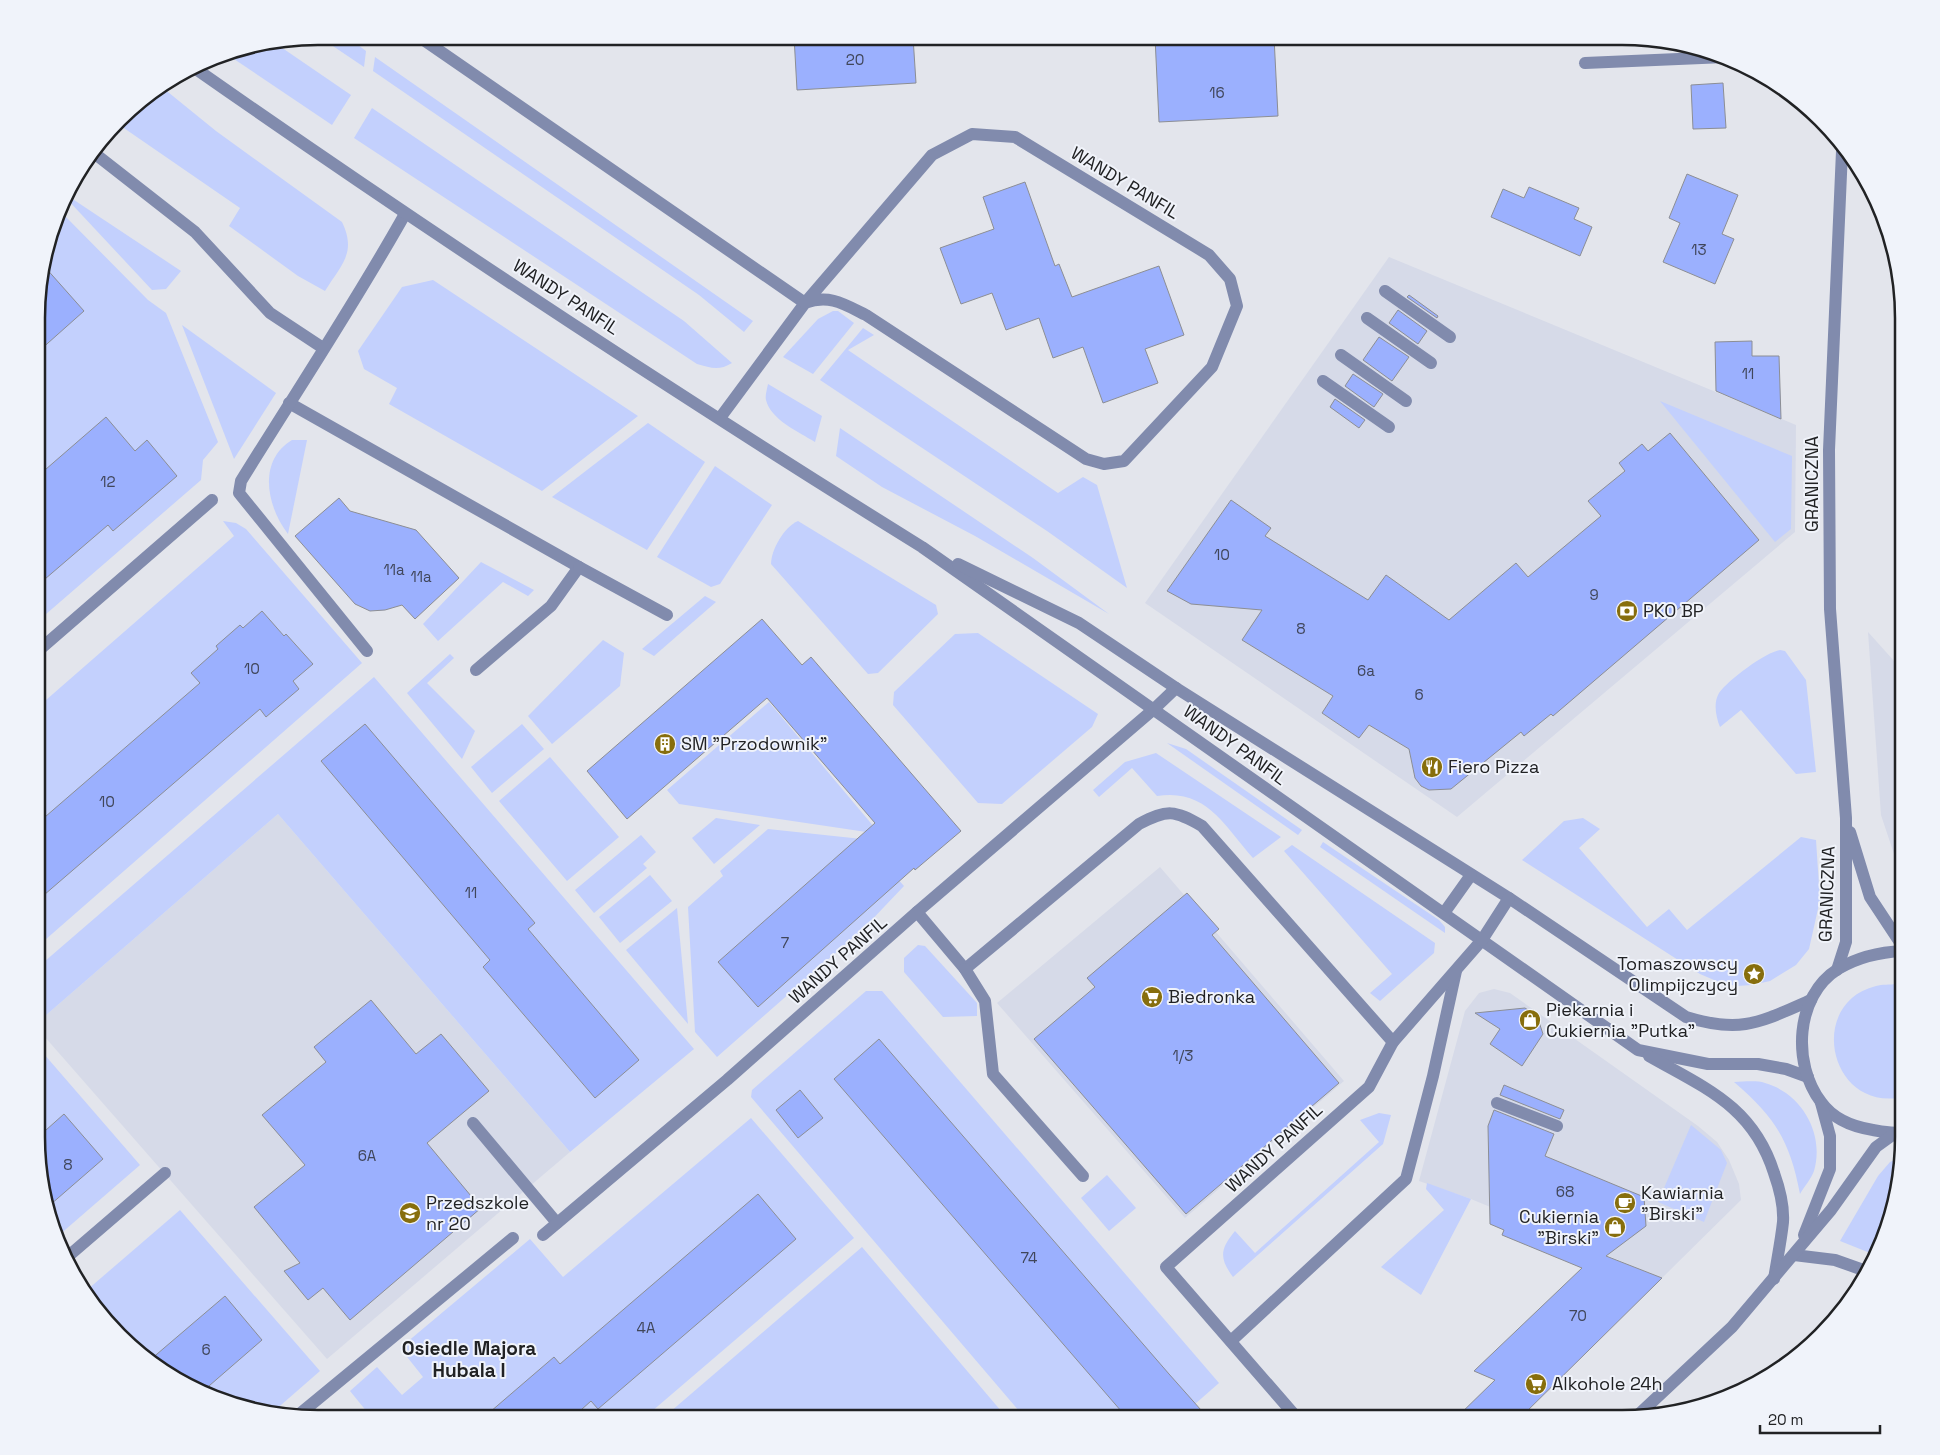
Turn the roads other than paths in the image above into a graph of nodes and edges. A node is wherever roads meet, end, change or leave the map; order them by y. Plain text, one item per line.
1 (431, 45) edge
2 (1706, 58) edge
3 (1585, 63) dead end
4 (200, 72) edge
5 (98, 156) edge
6 (1842, 156) edge
7 (405, 214) junction
8 (1385, 291) dead end
9 (805, 303) junction
10 (1367, 318) dead end
11 (1450, 337) dead end
12 (323, 348) junction
13 (1341, 355) dead end
14 (1431, 363) dead end
15 (1323, 381) dead end
16 (1406, 401) dead end
17 (289, 403) junction
18 (720, 418) junction
19 (1389, 427) dead end
20 (212, 500) dead end
21 (922, 547) junction
22 (579, 568) junction
23 (667, 615) dead end
24 (45, 645) edge
25 (367, 651) dead end
26 (476, 670) dead end
27 (1176, 688) junction
28 (1154, 709) junction
29 (1846, 818) junction
30 (1472, 875) junction
31 (1509, 898) junction
32 (917, 912) junction
33 (1444, 913) junction
34 (1895, 935) edge
35 (1482, 940) junction
36 (1895, 952) edge
37 (965, 969) junction
38 (1456, 970) junction
39 (1837, 970) junction
40 (1811, 1000) junction
41 (1394, 1042) junction
42 (1638, 1050) junction
43 (1808, 1076) junction
44 (1497, 1103) dead end
45 (1821, 1103) junction
46 (473, 1123) dead end
47 (1557, 1126) dead end
48 (1895, 1132) edge
49 (1895, 1136) edge
50 (166, 1173) dead end
51 (1083, 1176) dead end
52 (557, 1222) junction
53 (543, 1235) dead end
54 (513, 1238) dead end
55 (1797, 1251) junction
56 (71, 1254) edge
57 (1861, 1269) edge
58 (1774, 1279) junction
59 (1231, 1341) junction
60 (305, 1409) edge
61 (1645, 1409) edge
62 (1290, 1410) edge

1 - 9 street
2 - 3 street
4 - 7 street, WANDY PANFIL
5 - 12 street
6 - 29 street, GRANICZNA
7 - 12 street
7 - 18 street, WANDY PANFIL
8 - 11 street
9 - 9 street, WANDY PANFIL
9 - 18 street, WANDY PANFIL
10 - 14 street
12 - 17 street
13 - 16 street
15 - 19 street
17 - 22 street
17 - 25 street
18 - 21 street, WANDY PANFIL
20 - 24 street
21 - 27 street, WANDY PANFIL
21 - 28 street, WANDY PANFIL
22 - 23 street
22 - 26 street
27 - 28 street, WANDY PANFIL
27 - 30 street, WANDY PANFIL
28 - 32 street, WANDY PANFIL
28 - 33 street, WANDY PANFIL
29 - 34 street, GRANICZNA
29 - 39 street, GRANICZNA
30 - 31 street, WANDY PANFIL
30 - 33 street
31 - 35 street, WANDY PANFIL
31 - 40 street, WANDY PANFIL
32 - 37 street
32 - 52 street, WANDY PANFIL
33 - 35 street, WANDY PANFIL
35 - 38 street, WANDY PANFIL
35 - 42 street, WANDY PANFIL
36 - 39 street
37 - 41 street
37 - 51 street
38 - 41 street, WANDY PANFIL
38 - 59 street, WANDY PANFIL
39 - 40 street
40 - 43 street
41 - 59 street, WANDY PANFIL
42 - 43 street, WANDY PANFIL
42 - 58 street
43 - 45 street
44 - 47 street
45 - 48 street
45 - 55 street
46 - 52 street
49 - 55 street
50 - 56 street
52 - 53 street, WANDY PANFIL
54 - 60 street
55 - 57 street
55 - 58 street
58 - 61 street
59 - 62 street, WANDY PANFIL

